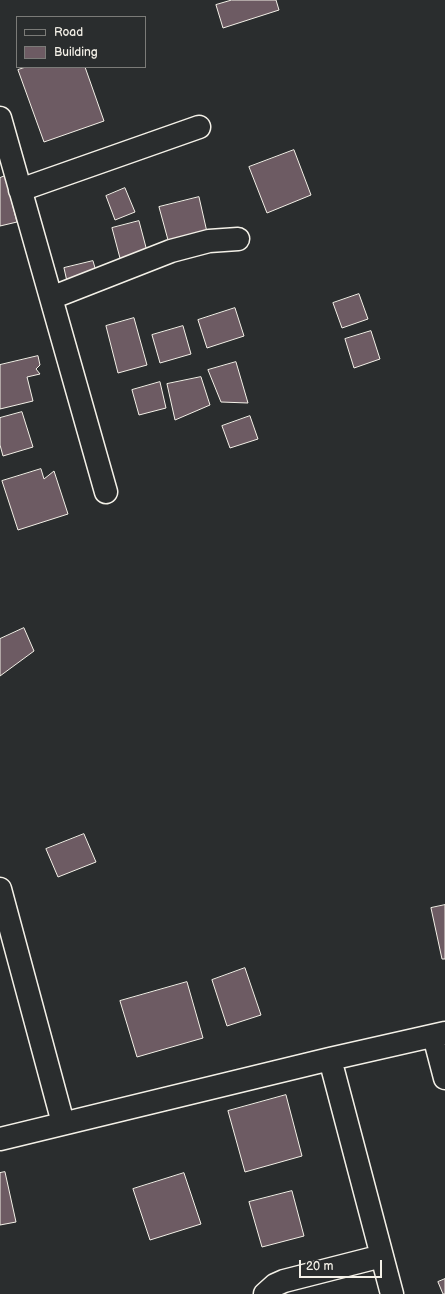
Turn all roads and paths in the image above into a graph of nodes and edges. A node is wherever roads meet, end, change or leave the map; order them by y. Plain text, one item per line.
1 (0, 118) edge
2 (198, 127) dead end
3 (20, 190) junction
4 (238, 239) dead end
5 (51, 298) junction
6 (106, 492) dead end
7 (0, 889) edge
8 (439, 1034) edge
9 (330, 1059) junction
10 (445, 1078) edge
11 (63, 1123) junction
12 (0, 1139) edge
13 (382, 1256) junction
14 (265, 1294) edge
15 (392, 1294) edge

1 - 3 street
2 - 3 street
3 - 5 street
4 - 5 street
5 - 6 street
7 - 11 street
8 - 9 street
8 - 10 street
9 - 11 street
9 - 13 street
11 - 12 street
13 - 14 street
13 - 15 street

